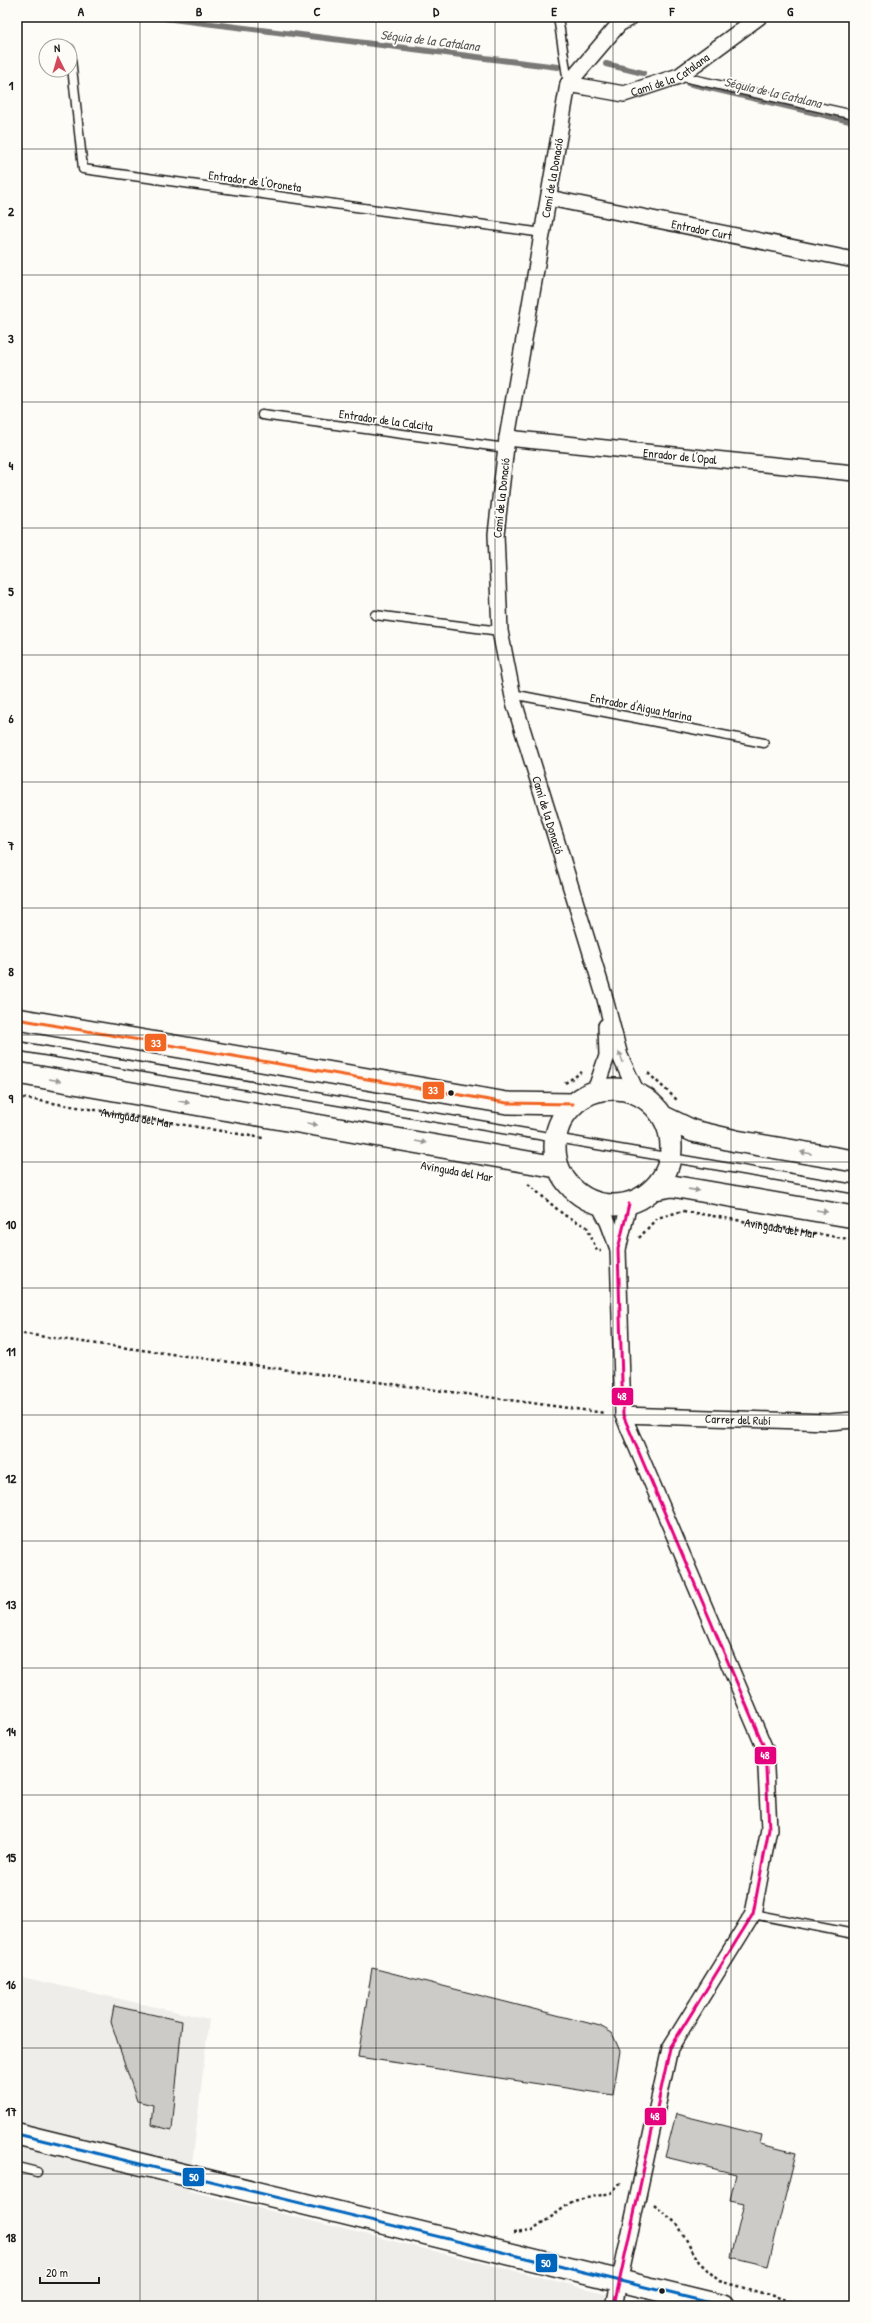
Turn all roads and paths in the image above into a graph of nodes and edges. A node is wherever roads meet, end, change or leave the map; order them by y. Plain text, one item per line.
1 (558, 17) edge
2 (631, 17) edge
3 (759, 17) edge
4 (679, 76) junction
5 (73, 78) edge
6 (568, 84) junction
7 (854, 115) edge
8 (549, 198) junction
9 (543, 233) junction
10 (854, 260) edge
11 (262, 415) dead end
12 (507, 443) junction
13 (854, 472) edge
14 (375, 615) dead end
15 (500, 631) junction
16 (512, 694) junction
17 (764, 743) dead end
18 (604, 995) junction
19 (17, 1019) edge
20 (17, 1046) edge
21 (607, 1056) junction
22 (644, 1070) dead end
23 (17, 1073) edge
24 (564, 1084) dead end
25 (595, 1091) junction
26 (637, 1093) junction
27 (17, 1097) edge
28 (573, 1104) junction
29 (682, 1104) dead end
30 (664, 1117) junction
31 (555, 1138) junction
32 (267, 1139) dead end
33 (672, 1158) junction
34 (854, 1161) edge
35 (557, 1167) junction
36 (522, 1182) dead end
37 (655, 1189) junction
38 (854, 1189) edge
39 (629, 1204) junction
40 (599, 1205) junction
41 (854, 1216) edge
42 (854, 1240) edge
43 (618, 1249) junction
44 (17, 1334) edge
45 (623, 1415) junction
46 (854, 1420) edge
47 (753, 1914) junction
48 (854, 1934) edge
49 (17, 2134) edge
50 (17, 2167) edge
51 (37, 2172) dead end
52 (624, 2175) dead end
53 (652, 2199) dead end
54 (509, 2234) dead end
55 (618, 2280) junction
56 (614, 2306) edge
57 (722, 2306) edge
58 (809, 2306) edge

1 - 6 lane
2 - 6 street
3 - 4 street, Camí de la Catalana
4 - 6 street, Camí de la Catalana
4 - 7 lane
5 - 9 lane, Entrador de l'Oroneta
6 - 8 street, Camí de la Donació
8 - 9 street, Camí de la Donació
8 - 10 street, Entrador Curt
9 - 12 street, Camí de la Donació
11 - 12 lane, Entrador de la Calcita
12 - 13 street, Enrador de l'Opal
12 - 15 street, Camí de la Donació
14 - 15 lane
15 - 16 street, Camí de la Donació
16 - 17 lane, Entrador d'Aigua Marina
16 - 18 street, Camí de la Donació
18 - 21 street, Camí de la Donació
26 -> 18 street, Camí de la Donació
19 - 28 main road
20 - 31 lane
21 - 24 path
21 - 25 street, Camí de la Donació
22 - 29 path
23 -> 35 main road, Avinguda del Mar
25 - 26 main road
25 - 28 main road
26 - 30 main road
27 - 32 path, Avinguda del Mar
28 - 31 main road
30 - 33 main road
34 -> 30 main road
31 - 33 lane
31 - 35 main road
33 - 37 main road
33 - 38 lane
35 - 40 main road
36 - 43 path, Avinguda del Mar
37 - 39 main road
37 -> 41 main road, Avinguda del Mar
39 - 40 main road
39 - 43 street
40 - 43 street
42 - 43 path, Avinguda del Mar
43 - 45 street
44 - 45 path
45 - 46 street, Carrer del Rubí
45 - 47 street
47 - 48 lane
47 - 55 street
49 - 55 main road
50 - 51 lane
52 - 54 path
53 - 58 path
55 - 56 street
55 - 57 main road

